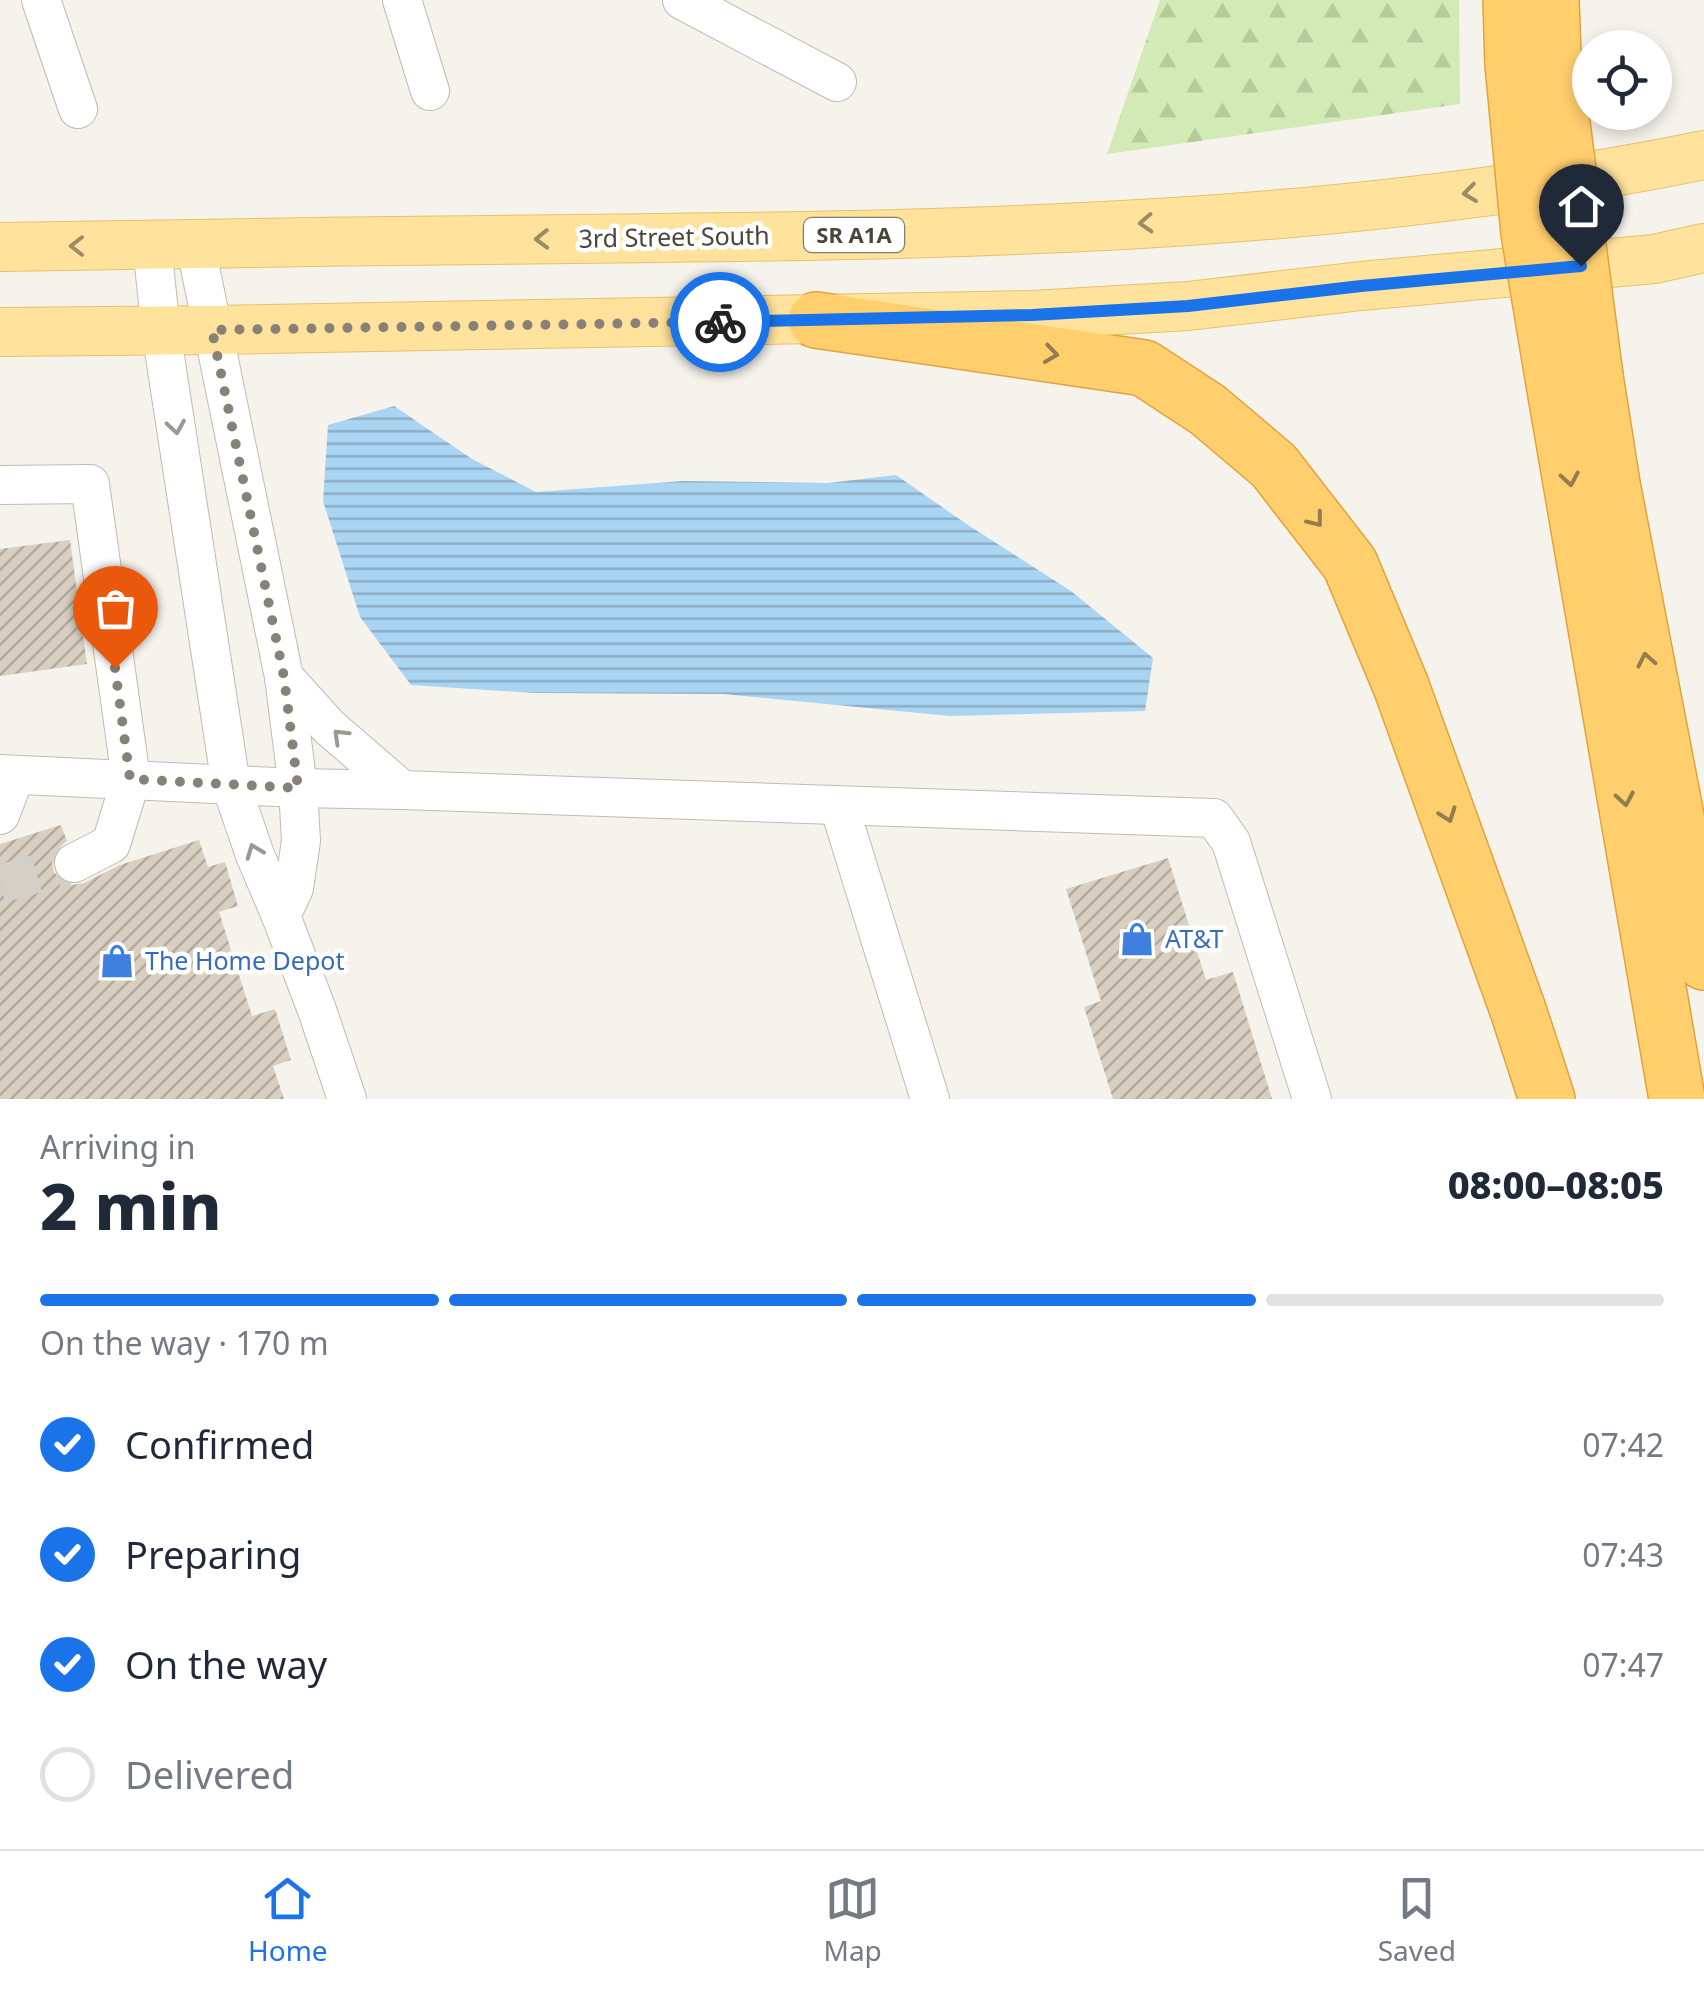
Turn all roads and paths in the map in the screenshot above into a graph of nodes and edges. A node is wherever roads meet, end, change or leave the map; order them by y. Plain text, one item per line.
1 (41, 0) edge
2 (402, 0) edge
3 (682, 0) edge
4 (1511, 0) edge
5 (1551, 0) edge
6 (1533, 59) junction
7 (838, 82) dead end
8 (430, 91) dead end
9 (78, 109) dead end
10 (1704, 155) edge
11 (174, 244) junction
12 (0, 247) edge
13 (1704, 248) edge
14 (816, 320) junction
15 (212, 330) junction
16 (162, 331) junction
17 (0, 332) edge
18 (1574, 379) junction
19 (0, 485) edge
20 (284, 677) junction
21 (8, 775) edge
22 (130, 779) junction
23 (231, 785) junction
24 (298, 788) junction
25 (402, 790) junction
26 (839, 806) junction
27 (0, 815) edge
28 (74, 863) tunnel mouth
29 (281, 916) junction
30 (1704, 962) edge
31 (347, 1099) edge
32 (930, 1099) edge
33 (1312, 1099) edge
34 (1547, 1099) edge
35 (1677, 1099) edge

1 - 9 street
2 - 8 street
3 - 7 street
4 - 6 highway
5 - 6 highway
6 - 18 highway, bridge
10 -> 11 main road, 3rd Street South / SR A1A
11 -> 12 main road, 3rd Street South / SR A1A
11 - 15 street
11 - 16 street
13 - 14 main road
14 - 15 main road
14 -> 34 highway
15 - 16 main road
15 - 20 street
16 - 17 main road
16 -> 23 street
30 -> 18 highway
18 -> 35 highway
19 - 22 street
20 - 24 street
25 -> 20 street
21 - 22 street
21 - 27 street
22 - 23 street
22 - 28 street
23 - 24 street
29 -> 23 street
24 - 25 street
24 - 29 street
25 - 26 street
26 - 32 street
26 - 33 street
29 - 31 street

